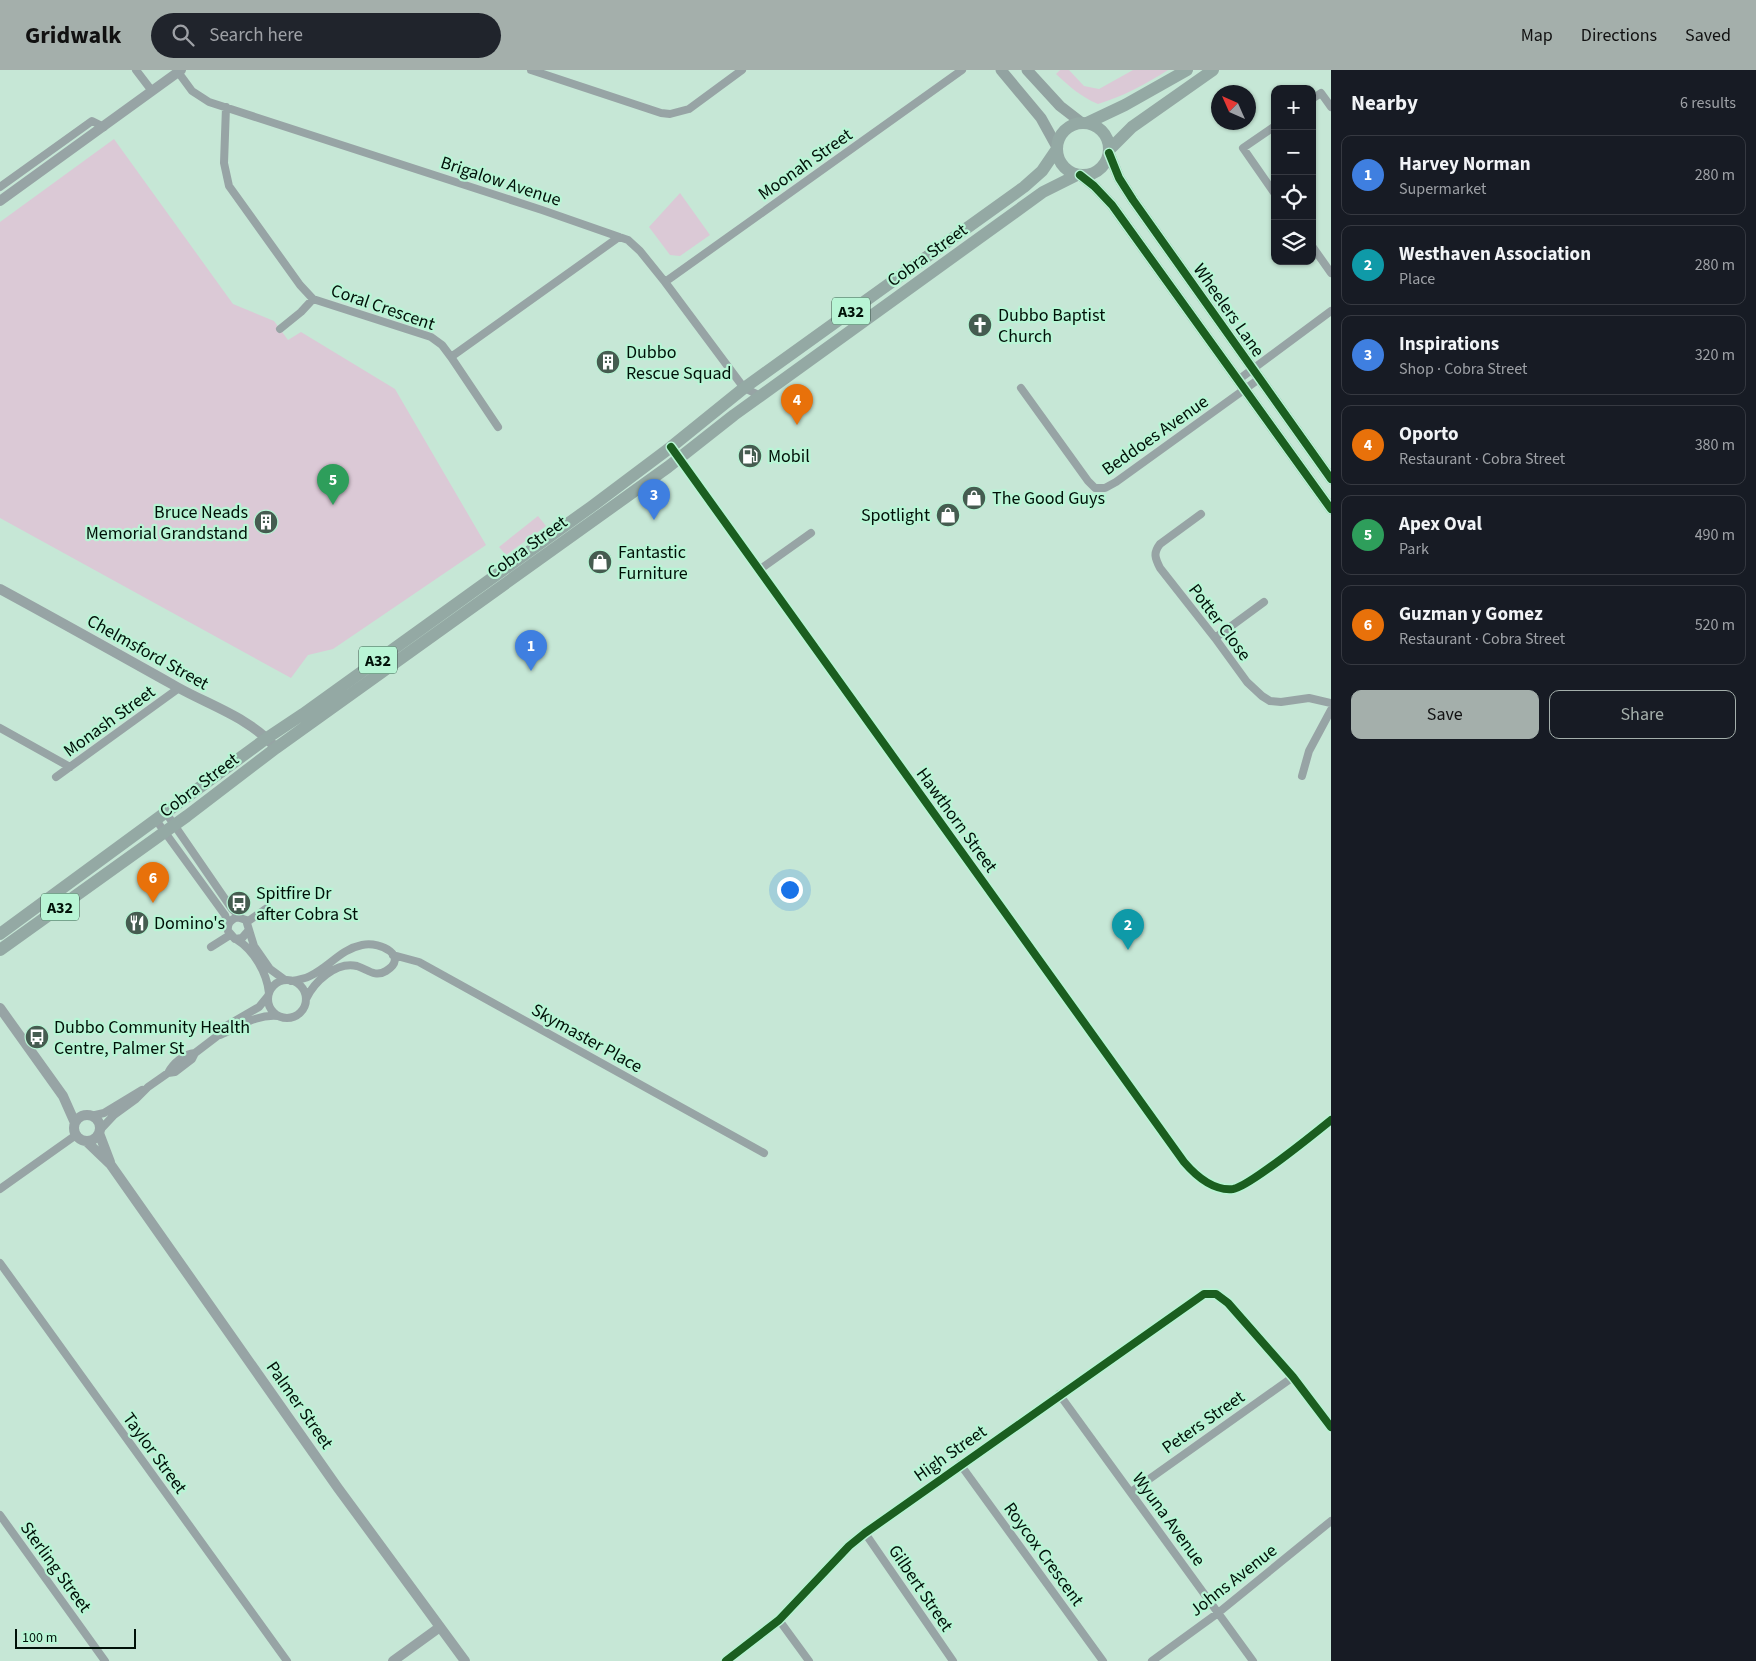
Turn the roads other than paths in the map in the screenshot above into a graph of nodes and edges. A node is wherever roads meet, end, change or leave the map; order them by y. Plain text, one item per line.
1 (136, 70) edge
2 (531, 70) edge
3 (742, 70) edge
4 (962, 70) edge
5 (1001, 70) edge
6 (1027, 70) edge
7 (1186, 70) edge
8 (1213, 70) edge
9 (179, 71) edge
10 (152, 91) junction
11 (1316, 96) edge
12 (226, 107) junction
13 (1331, 107) edge
14 (1085, 123) junction
15 (104, 127) junction
16 (1271, 129) edge
17 (1057, 148) junction
18 (1109, 152) junction
19 (1078, 175) junction
20 (0, 187) edge
21 (1271, 188) edge
22 (0, 201) edge
23 (619, 237) junction
24 (1316, 252) edge
25 (1331, 273) edge
26 (665, 282) junction
27 (313, 299) junction
28 (1331, 311) edge
29 (280, 329) dead end
30 (451, 357) junction
31 (1252, 369) junction
32 (1259, 379) junction
33 (1238, 380) junction
34 (744, 388) junction
35 (1021, 388) dead end
36 (1245, 390) junction
37 (761, 396) junction
38 (498, 426) dead end
39 (671, 446) junction
40 (680, 458) junction
41 (1331, 479) edge
42 (1331, 509) edge
43 (1201, 514) dead end
44 (811, 533) dead end
45 (759, 570) junction
46 (0, 589) edge
47 (1264, 602) dead end
48 (1215, 638) junction
49 (179, 688) junction
50 (1331, 703) edge
51 (1331, 710) edge
52 (0, 728) edge
53 (266, 738) junction
54 (276, 748) junction
55 (70, 767) junction
56 (1302, 776) dead end
57 (56, 777) dead end
58 (161, 816) junction
59 (170, 829) junction
60 (267, 908) dead end
61 (244, 919) junction
62 (228, 924) junction
63 (249, 930) junction
64 (0, 934) edge
65 (232, 937) junction
66 (211, 947) dead end
67 (0, 950) edge
68 (393, 955) junction
69 (288, 981) junction
70 (268, 995) junction
71 (306, 999) junction
72 (0, 1008) edge
73 (278, 1016) junction
74 (216, 1037) junction
75 (148, 1087) junction
76 (62, 1096) junction
77 (88, 1116) junction
78 (1331, 1120) edge
79 (75, 1123) junction
80 (100, 1131) junction
81 (76, 1135) junction
82 (87, 1142) junction
83 (764, 1153) dead end
84 (111, 1165) junction
85 (0, 1189) edge
86 (0, 1263) edge
87 (1293, 1376) junction
88 (1060, 1394) junction
89 (1331, 1427) edge
90 (960, 1464) junction
91 (1131, 1492) junction
92 (0, 1515) edge
93 (1331, 1521) edge
94 (865, 1533) junction
95 (1218, 1613) junction
96 (779, 1620) junction
97 (440, 1627) junction
98 (105, 1661) edge
99 (286, 1661) edge
100 (393, 1661) edge
101 (465, 1661) edge
102 (726, 1661) edge
103 (809, 1661) edge
104 (953, 1661) edge
105 (1103, 1661) edge
106 (1152, 1661) edge
107 (1253, 1661) edge

1 - 10 street
2 - 3 street
4 - 26 street, Moonah Street
5 - 17 main road
6 - 14 main road
7 - 14 highway, A32
8 - 18 highway, A32
9 - 10 street
9 - 12 street, Brigalow Avenue
10 - 15 street
11 - 13 street
12 - 23 street, Brigalow Avenue
12 - 27 street, Coral Crescent
14 - 17 highway, A32
14 - 18 highway
15 - 20 street
15 - 22 street
16 - 21 street
17 - 19 highway
17 - 34 highway, Cobra Street / A32
18 - 19 highway, A32
18 - 31 main road, Wheelers Lane
19 - 33 main road, Wheelers Lane
19 - 37 highway, Cobra Street / A32
23 - 26 street, Brigalow Avenue
23 - 30 street
24 - 25 street
26 - 34 street, Brigalow Avenue
27 - 29 street
27 - 30 street, Coral Crescent
28 - 31 street
30 - 38 street, Coral Crescent
31 - 32 main road, Wheelers Lane
31 - 33 street
32 - 36 street, Beddoes Avenue
32 - 41 main road, Wheelers Lane
33 - 36 main road, Wheelers Lane
34 - 37 street, Brigalow Avenue
34 - 39 highway, Cobra Street / A32
35 - 36 street, Beddoes Avenue
36 - 42 main road, Wheelers Lane
37 - 40 highway, Cobra Street / A32
39 - 40 street, Hawthorn Street
39 - 53 highway, Cobra Street / A32
40 - 45 street, Hawthorn Street
40 - 54 highway, Cobra Street / A32
43 - 48 street, Potter Close
44 - 45 street
45 - 78 street, Hawthorn Street
46 - 49 street, Chelmsford Street
47 - 48 street
48 - 50 street, Potter Close
49 - 53 street, Chelmsford Street
49 - 55 street, Monash Street
51 - 56 street
52 - 55 street
53 - 54 street, Chelmsford Street
53 - 58 highway, Cobra Street / A32
54 - 59 highway, Cobra Street / A32
55 - 57 street, Monash Street
58 - 59 street
58 - 59 street
58 - 64 highway, Cobra Street / A32
59 - 61 street
59 - 62 street
59 - 67 highway, Cobra Street / A32
60 - 61 street
61 - 62 street
61 - 63 street
62 - 65 street
63 - 65 street
63 - 69 street
65 - 66 street
65 - 70 street
68 - 69 street, Skymaster Place
68 - 71 street
68 - 83 street, Skymaster Place
69 - 70 street
69 - 71 street
70 - 73 street
70 - 74 street
71 - 73 street
72 - 76 street
73 - 74 street
74 - 75 street
75 - 77 street
75 - 80 street
76 - 77 street
76 - 79 street
77 - 79 street
77 - 80 street
79 - 81 street
80 - 82 street
80 - 84 street, Palmer Street
81 - 82 street
81 - 85 street
82 - 84 street, Palmer Street
84 - 97 street, Palmer Street
86 - 99 street, Taylor Street
87 - 88 street, High Street
87 - 89 street
87 - 91 street, Peters Street
88 - 90 street, High Street
88 - 91 street, Wyuna Avenue
90 - 94 street, High Street
90 - 105 street, Roycox Crescent
91 - 95 street, Wyuna Avenue
92 - 98 street, Sterling Street
93 - 95 street, Johns Avenue
94 - 96 street, High Street
94 - 104 street, Gilbert Street
95 - 106 street, Johns Avenue
95 - 107 street, Wyuna Avenue
96 - 102 street, High Street
96 - 103 street
97 - 100 street
97 - 101 street, Palmer Street

